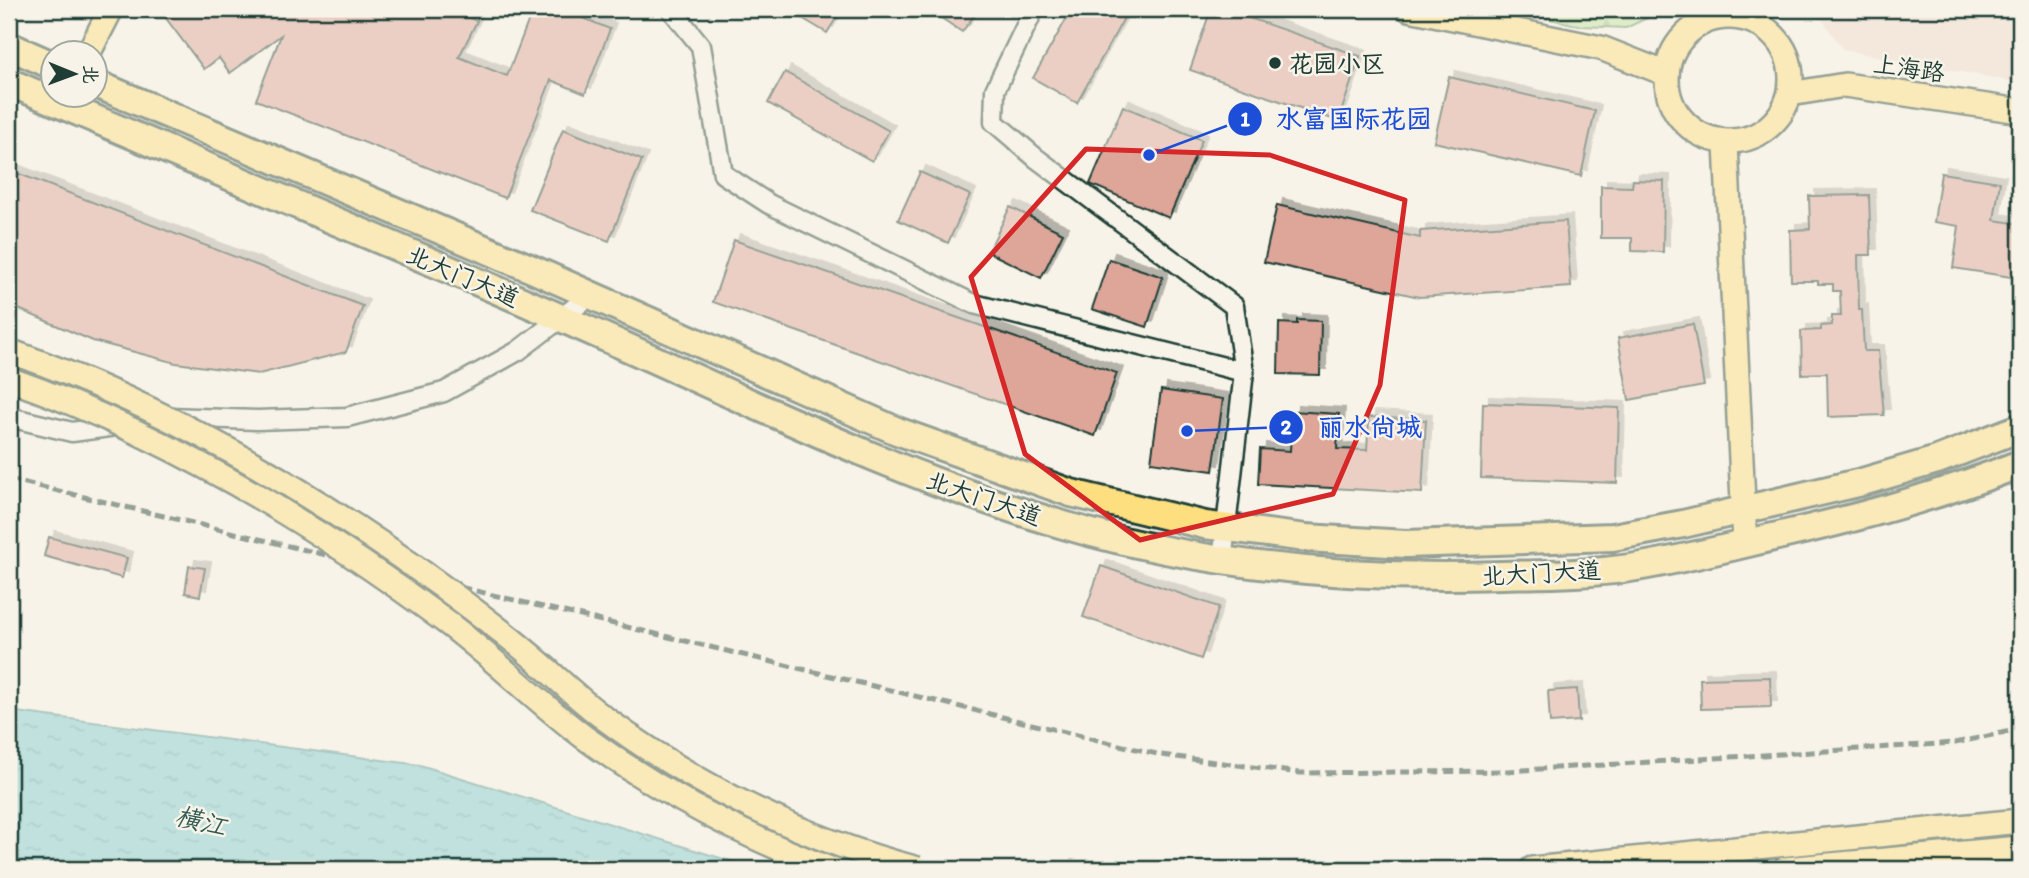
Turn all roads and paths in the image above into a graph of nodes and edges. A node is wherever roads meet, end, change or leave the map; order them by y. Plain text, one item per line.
1 (111, 9) edge
2 (671, 9) edge
3 (1034, 9) edge
4 (1409, 9) edge
5 (1717, 13) edge
6 (96, 38) edge
7 (9, 46) edge
8 (38, 59) edge
9 (1667, 74) junction
10 (9, 82) edge
11 (108, 89) edge
12 (38, 91) edge
13 (1790, 94) junction
14 (83, 108) edge
15 (2020, 111) edge
16 (1726, 144) junction
17 (591, 295) junction
18 (561, 318) junction
19 (9, 351) edge
20 (1244, 372) junction
21 (9, 377) edge
22 (9, 417) edge
23 (173, 418) junction
24 (2020, 428) edge
25 (2020, 464) edge
26 (1744, 510) junction
27 (1226, 528) junction
28 (1745, 544) junction
29 (1222, 561) junction
30 (2020, 821) edge
31 (2020, 848) edge
32 (830, 869) edge
33 (918, 869) edge
34 (1532, 869) edge
35 (1785, 869) edge

1 - 6 main road
2 - 20 street
3 - 20 street
4 - 9 main road
5 - 9 main road
5 - 13 main road
7 - 8 highway
9 - 16 main road
10 - 12 highway, 北大门大道
11 - 17 highway, 北大门大道
13 - 15 main road, 上海路
13 - 16 main road
14 - 18 highway, 北大门大道
16 - 26 main road
17 - 18 street
17 - 27 highway, 北大门大道
18 - 23 street
18 - 29 highway, 北大门大道
19 - 33 main road, bridge
20 - 27 street
21 - 23 street
21 - 32 main road, bridge
22 - 23 street
24 - 26 highway, 北大门大道
25 - 28 highway, 北大门大道
26 - 27 highway, 北大门大道
26 - 28 main road
27 - 29 street
28 - 29 highway, 北大门大道
30 - 34 main road
31 - 35 main road

